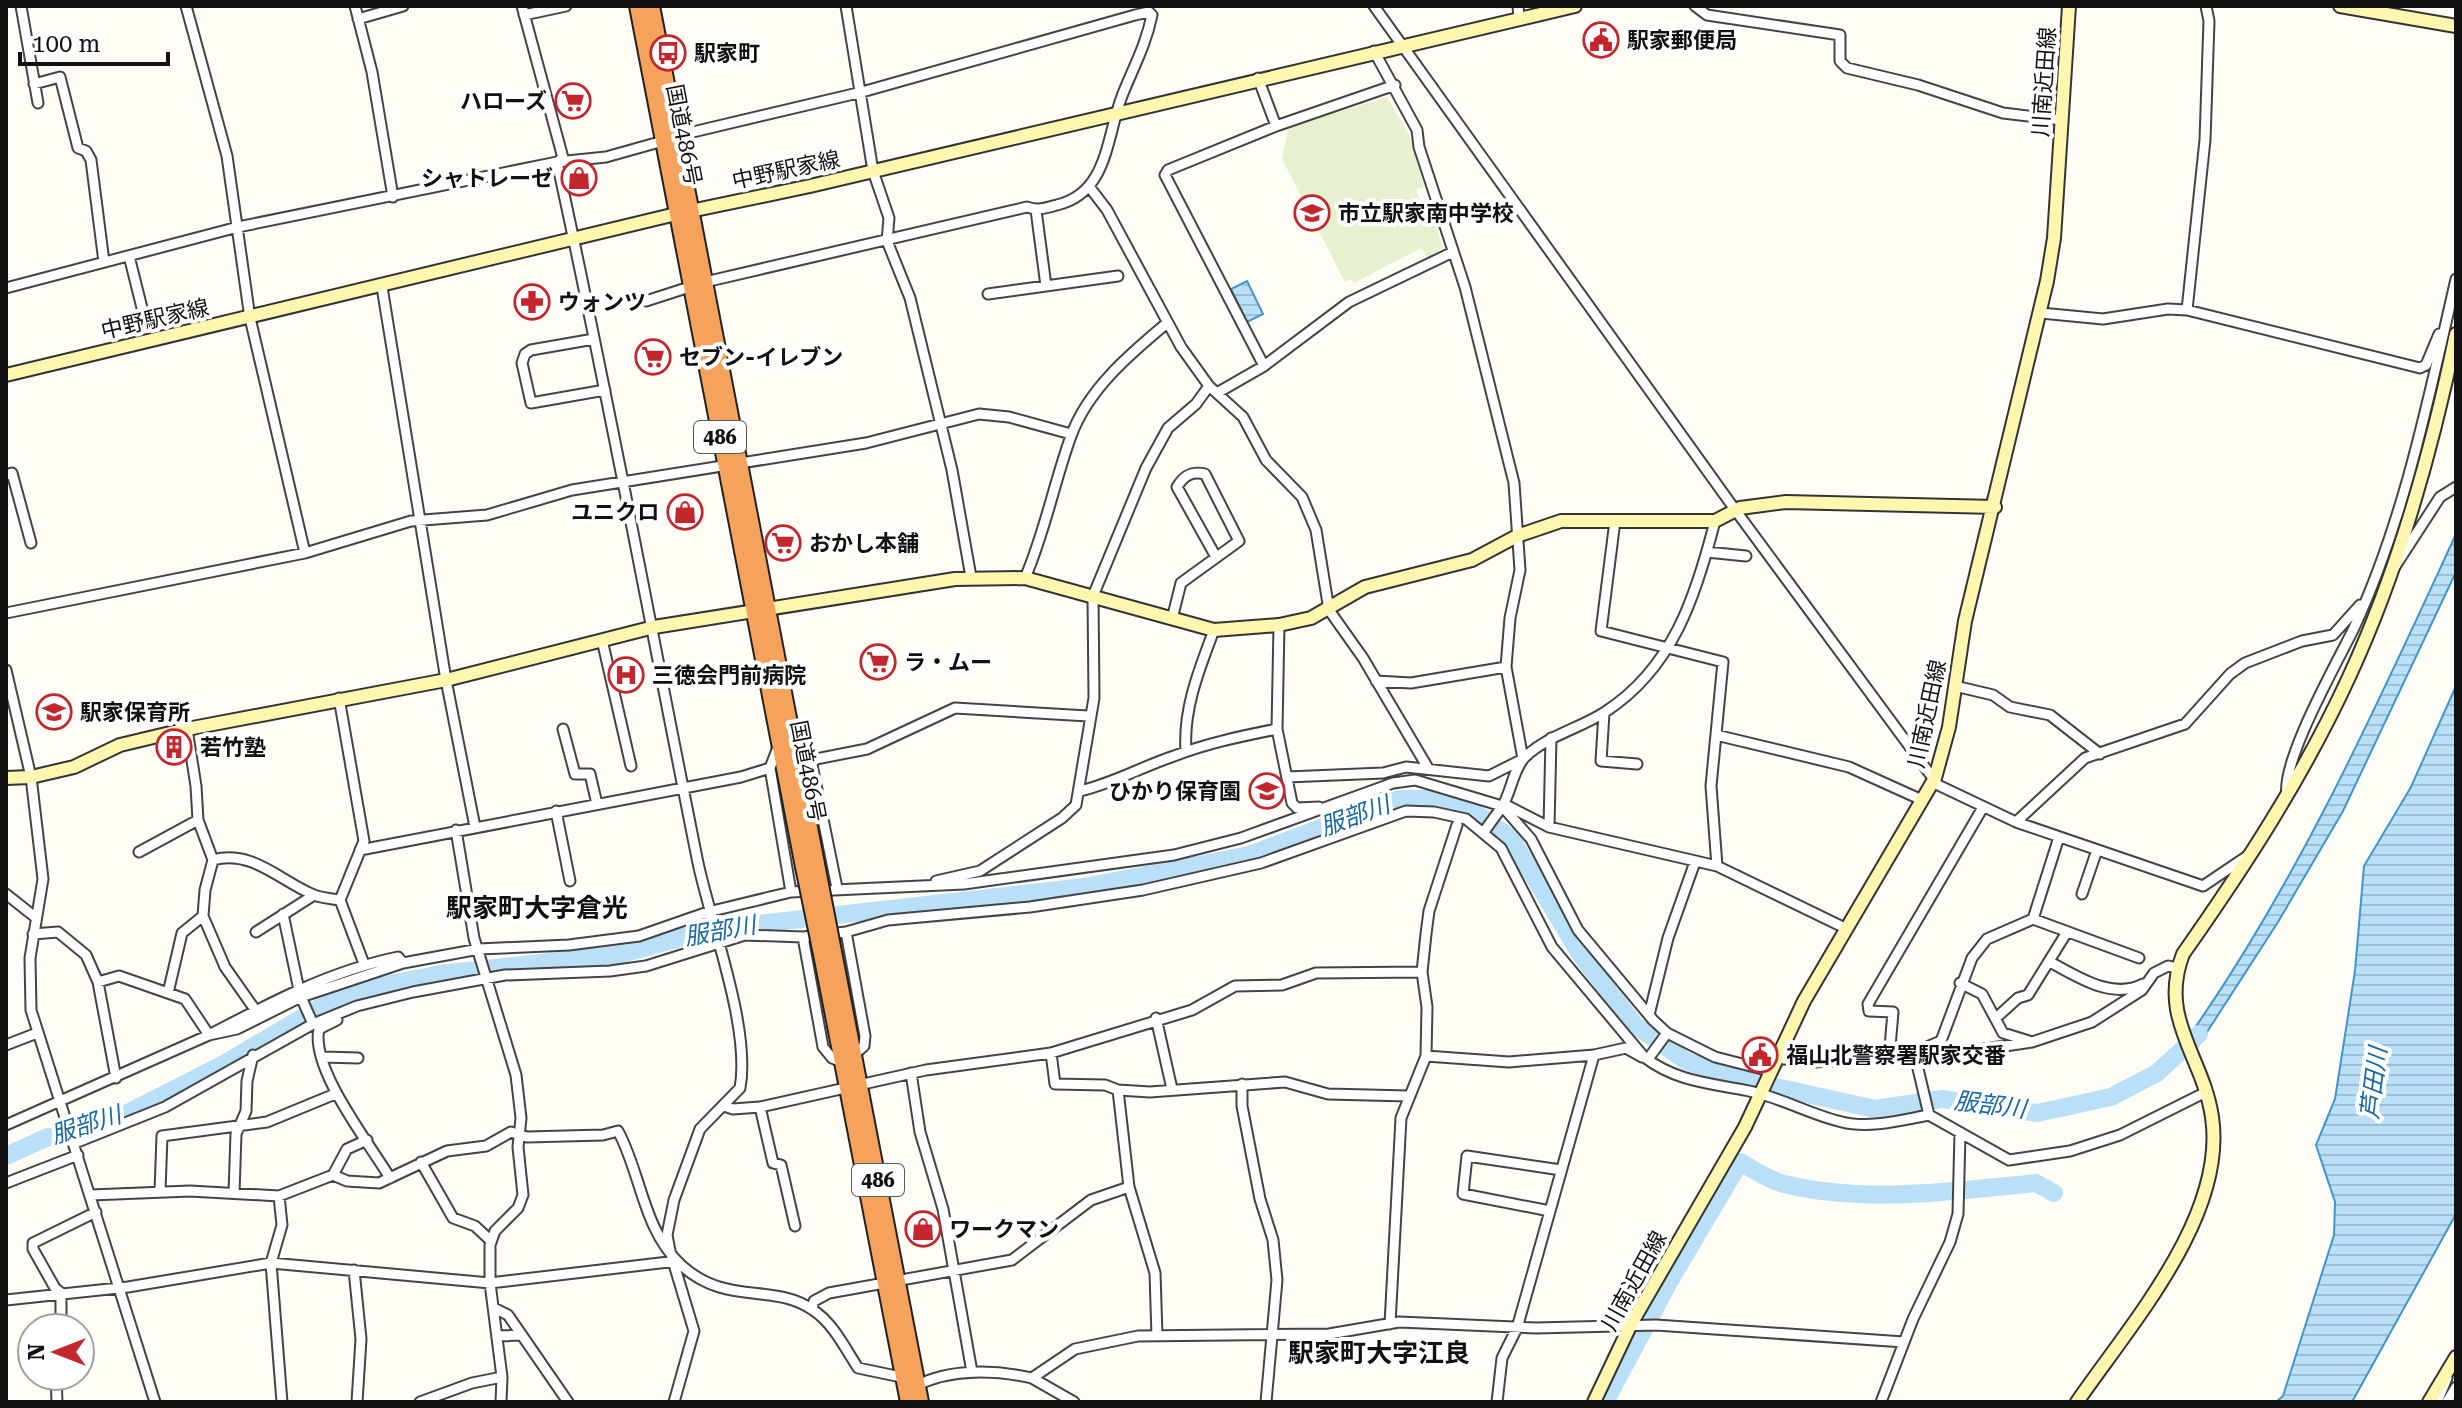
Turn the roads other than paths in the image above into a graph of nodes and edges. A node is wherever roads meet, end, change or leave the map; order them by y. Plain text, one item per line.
1 (21, 6) edge
2 (186, 6) edge
3 (355, 6) edge
4 (403, 6) edge
5 (566, 6) edge
6 (638, 6) edge
7 (651, 6) edge
8 (846, 6) edge
9 (1374, 6) edge
10 (1575, 6) edge
11 (1695, 6) edge
12 (2069, 6) edge
13 (2206, 6) edge
14 (2340, 6) edge
15 (523, 10) edge
16 (1134, 11) edge
17 (1518, 12) edge
18 (358, 19) junction
19 (2456, 26) edge
20 (1398, 46) junction
21 (1374, 51) junction
22 (1258, 78) junction
23 (34, 84) junction
24 (1395, 85) junction
25 (862, 92) junction
26 (38, 103) dead end
27 (1117, 112) junction
28 (2062, 120) junction
29 (1276, 126) junction
30 (669, 139) junction
31 (557, 162) junction
32 (873, 171) junction
33 (1091, 189) junction
34 (393, 197) junction
35 (1036, 210) junction
36 (684, 212) junction
37 (238, 227) junction
38 (574, 241) junction
39 (887, 241) junction
40 (1453, 252) junction
41 (129, 256) junction
42 (104, 262) junction
43 (1118, 276) dead end
44 (2456, 279) edge
45 (699, 284) junction
46 (1046, 286) junction
47 (382, 287) junction
48 (6, 288) edge
49 (988, 294) dead end
50 (646, 301) dead end
51 (142, 308) dead end
52 (2187, 310) junction
53 (2041, 313) junction
54 (250, 318) junction
55 (2447, 321) junction
56 (1167, 323) junction
57 (2456, 334) edge
58 (594, 339) junction
59 (1264, 366) junction
60 (6, 375) edge
61 (605, 390) junction
62 (1213, 390) junction
63 (939, 422) junction
64 (1071, 434) junction
65 (732, 464) junction
66 (6, 475) edge
67 (624, 480) junction
68 (2456, 487) edge
69 (1995, 507) junction
70 (1736, 511) junction
71 (1615, 521) junction
72 (1715, 521) junction
73 (419, 523) junction
74 (1517, 536) junction
75 (31, 543) dead end
76 (1707, 552) junction
77 (305, 553) junction
78 (1746, 556) dead end
79 (1216, 557) junction
80 (2393, 568) junction
81 (971, 577) junction
82 (1025, 578) junction
83 (2372, 589) junction
84 (1093, 596) junction
85 (760, 610) junction
86 (1329, 610) junction
87 (6, 613) edge
88 (1172, 619) junction
89 (1279, 625) junction
90 (654, 627) junction
91 (1214, 630) junction
92 (602, 640) junction
93 (1670, 646) junction
94 (1506, 667) junction
95 (6, 670) edge
96 (446, 680) junction
97 (1376, 681) junction
98 (1955, 686) junction
99 (339, 698) junction
100 (1604, 713) junction
101 (1088, 716) junction
102 (187, 729) junction
103 (563, 729) dead end
104 (1277, 729) junction
105 (1716, 735) junction
106 (1551, 738) junction
107 (786, 741) junction
108 (1186, 751) junction
109 (2100, 754) junction
110 (1523, 759) junction
111 (811, 760) junction
112 (1637, 764) dead end
113 (631, 766) dead end
114 (770, 768) junction
115 (1428, 768) junction
116 (31, 777) junction
117 (1287, 777) junction
118 (6, 778) edge
119 (1935, 778) junction
120 (684, 790) junction
121 (1080, 791) junction
122 (2287, 795) junction
123 (1922, 800) junction
124 (597, 804) junction
125 (1327, 807) junction
126 (1500, 808) junction
127 (1982, 809) junction
128 (556, 811) junction
129 (1434, 812) junction
130 (198, 820) junction
131 (2016, 822) junction
132 (1457, 825) junction
133 (475, 827) junction
134 (1549, 827) junction
135 (456, 830) junction
136 (1484, 832) junction
137 (2059, 837) junction
138 (360, 850) junction
139 (2097, 850) junction
140 (139, 852) dead end
141 (2252, 854) junction
142 (213, 860) junction
143 (1695, 862) junction
144 (1717, 866) junction
145 (570, 881) dead end
146 (924, 887) junction
147 (837, 888) junction
148 (791, 892) junction
149 (6, 894) edge
150 (2082, 894) dead end
151 (314, 895) junction
152 (340, 900) junction
153 (708, 912) junction
154 (283, 914) junction
155 (203, 916) junction
156 (35, 917) junction
157 (2033, 919) junction
158 (1845, 928) junction
159 (256, 932) dead end
160 (846, 932) junction
161 (2067, 932) junction
162 (33, 934) junction
163 (803, 937) junction
164 (717, 942) junction
165 (479, 949) junction
166 (2139, 958) dead end
167 (2050, 962) junction
168 (403, 963) junction
169 (364, 964) junction
170 (2177, 968) junction
171 (1422, 972) junction
172 (487, 976) junction
173 (98, 982) junction
174 (1960, 983) junction
175 (2147, 984) junction
176 (168, 993) junction
177 (300, 995) junction
178 (256, 1011) junction
179 (341, 1013) junction
180 (1649, 1015) junction
181 (1997, 1017) junction
182 (1156, 1018) junction
183 (313, 1024) junction
184 (37, 1033) junction
185 (1666, 1034) junction
186 (209, 1035) junction
187 (2032, 1042) junction
188 (6, 1045) edge
189 (1051, 1053) junction
190 (1914, 1054) junction
191 (253, 1055) junction
192 (1594, 1055) junction
193 (1778, 1055) junction
194 (1426, 1056) junction
195 (323, 1057) junction
196 (1648, 1057) junction
197 (358, 1058) dead end
198 (848, 1058) junction
199 (911, 1073) junction
200 (1769, 1073) junction
201 (116, 1078) junction
202 (1242, 1084) junction
203 (853, 1086) junction
204 (2204, 1088) junction
205 (1172, 1089) junction
206 (1118, 1090) junction
207 (335, 1094) junction
208 (1762, 1094) junction
209 (1408, 1096) junction
210 (61, 1103) junction
211 (724, 1106) junction
212 (760, 1107) junction
213 (1928, 1114) junction
214 (242, 1124) junction
215 (6, 1125) edge
216 (519, 1132) junction
217 (1960, 1133) junction
218 (367, 1140) junction
219 (75, 1143) junction
220 (78, 1155) junction
221 (421, 1162) junction
222 (1561, 1170) junction
223 (333, 1175) junction
224 (390, 1178) junction
225 (6, 1183) edge
226 (1129, 1187) junction
227 (160, 1191) junction
228 (234, 1193) junction
229 (91, 1195) junction
230 (279, 1196) junction
231 (1550, 1211) junction
232 (96, 1212) junction
233 (795, 1226) dead end
234 (665, 1237) junction
235 (491, 1241) junction
236 (674, 1261) junction
237 (271, 1263) junction
238 (354, 1270) junction
239 (953, 1273) junction
240 (490, 1283) junction
241 (892, 1283) junction
242 (119, 1287) junction
243 (61, 1293) junction
244 (6, 1300) edge
245 (494, 1308) junction
246 (812, 1309) junction
247 (61, 1312) edge
248 (1390, 1324) junction
249 (1631, 1324) junction
250 (1517, 1328) junction
251 (522, 1335) junction
252 (1271, 1335) junction
253 (497, 1336) junction
254 (1157, 1336) junction
255 (1904, 1342) junction
256 (2456, 1357) edge
257 (972, 1372) junction
258 (2446, 1375) junction
259 (502, 1377) junction
260 (1032, 1378) junction
261 (910, 1381) junction
262 (2456, 1387) edge
263 (155, 1402) edge
264 (282, 1402) edge
265 (357, 1402) edge
266 (420, 1402) edge
267 (501, 1402) edge
268 (568, 1402) edge
269 (674, 1402) edge
270 (909, 1402) edge
271 (920, 1402) edge
272 (1074, 1402) edge
273 (1266, 1402) edge
274 (1497, 1402) edge
275 (1594, 1402) edge
276 (1881, 1402) edge
277 (2077, 1402) edge
278 (2429, 1402) edge
279 (2437, 1402) edge
280 (2447, 1402) edge

1 - 23 street
2 - 37 street
3 - 18 street
4 - 18 street
5 - 15 street
6 - 30 highway, 国道486号 / 486
7 - 30 highway, 国道486号 / 486
8 - 25 street
9 - 20 street
10 - 17 street, 中野駅家線
11 - 28 street
12 - 28 street, 川南近田線
13 - 52 street
14 - 19 street
15 - 31 street
16 - 25 street
16 - 27 street
17 - 20 street, 中野駅家線
18 - 34 street
20 - 21 street, 中野駅家線
20 - 70 street
21 - 22 street, 中野駅家線
21 - 24 street
22 - 27 street, 中野駅家線
22 - 29 street
23 - 26 street
23 - 42 street
24 - 29 street
24 - 40 street
25 - 30 street
25 - 32 street
27 - 32 street, 中野駅家線
27 - 33 street
28 - 53 street, 川南近田線
29 - 59 street
30 - 31 street
30 - 36 highway, 国道486号 / 486
31 - 34 street
31 - 38 street
32 - 36 street, 中野駅家線
32 - 39 street
33 - 35 street
33 - 56 street
34 - 37 street
35 - 39 street
35 - 46 street
36 - 38 street, 中野駅家線
36 - 45 highway, 国道486号 / 486
37 - 41 street
37 - 54 street
38 - 47 street, 中野駅家線
38 - 58 street
39 - 45 street
39 - 63 street
40 - 59 street
40 - 74 street
41 - 42 street
41 - 51 street
42 - 48 street
43 - 46 street
44 - 55 street
45 - 50 street
45 - 65 highway, 国道486号 / 486
46 - 49 street
47 - 54 street, 中野駅家線
47 - 73 street
52 - 53 street
52 - 55 street
53 - 69 street, 川南近田線
54 - 60 street, 中野駅家線
54 - 77 street
55 - 83 street
56 - 62 street
56 - 64 street
57 - 80 street
58 - 61 street
58 - 61 street
59 - 62 street
61 - 67 street
62 - 84 street
62 - 86 street
63 - 64 street
63 - 65 street
63 - 81 street
64 - 82 street
65 - 67 street
65 - 85 highway, 国道486号 / 486
66 - 75 street
67 - 73 street
67 - 90 street
68 - 80 street
69 - 70 street
69 - 98 street, 川南近田線
70 - 72 street
70 - 119 street
71 - 72 street
71 - 74 street
71 - 93 street
72 - 76 street
73 - 77 street
73 - 96 street
74 - 86 street
74 - 94 street
76 - 78 street
76 - 93 street
77 - 87 street
79 - 79 street
79 - 88 street
80 - 122 street
81 - 82 street
81 - 85 street
82 - 84 street
83 - 109 street
83 - 122 street
84 - 88 street
84 - 101 street
85 - 90 street
85 - 107 highway, 国道486号 / 486
86 - 89 street
86 - 97 street
88 - 91 street
89 - 91 street
89 - 104 street
90 - 92 street
90 - 120 street
91 - 108 street
92 - 96 street
92 - 113 street
93 - 100 street
93 - 105 street
94 - 97 street
94 - 110 street
95 - 116 street
96 - 99 street
96 - 133 street
97 - 115 street
98 - 109 street
98 - 119 street, 川南近田線
99 - 102 street
99 - 138 street
100 - 106 street
100 - 112 street
101 - 111 street
101 - 121 street
102 - 116 street
102 - 130 street
103 - 124 street
104 - 108 street
104 - 117 street
105 - 123 street
105 - 144 street
106 - 110 street
106 - 134 street
107 - 111 street
107 - 114 street
107 - 198 highway, 国道486号 / 486, bridge
108 - 121 street
109 - 131 street
110 - 115 street
110 - 126 street
111 - 147 street
114 - 120 street
114 - 148 street
115 - 117 street
116 - 118 street
116 - 156 street
117 - 125 street
119 - 123 street, 川南近田線
119 - 127 street
120 - 124 street
120 - 153 street
121 - 146 street
122 - 141 street
123 - 158 street, 川南近田線
124 - 128 street
125 - 126 street
125 - 146 street
126 - 134 street
126 - 136 street
126 - 180 street
127 - 131 street
127 - 190 street
128 - 133 street
128 - 145 street
129 - 132 street
129 - 136 street
129 - 160 street
130 - 140 street
130 - 142 street
131 - 137 street
132 - 136 street
132 - 171 street
133 - 135 street
134 - 143 street
135 - 138 street
135 - 165 street
136 - 196 street
137 - 139 street
137 - 157 street
138 - 152 street
139 - 141 street
139 - 150 street
141 - 170 street
142 - 151 street
142 - 155 street
143 - 144 street
143 - 180 street
144 - 158 street
146 - 147 street
147 - 148 street
148 - 153 street
149 - 156 street
151 - 152 street
151 - 154 street
152 - 169 street
153 - 164 street
153 - 165 street
154 - 159 street
154 - 177 street
155 - 176 street
155 - 178 street
156 - 162 street
157 - 161 street
157 - 174 street
158 - 193 street, 川南近田線
160 - 163 street
160 - 198 street
161 - 166 street
161 - 167 street
162 - 173 street
162 - 184 street
163 - 164 street
163 - 198 street
164 - 172 street
164 - 211 street
165 - 168 street
165 - 172 street
167 - 175 street
167 - 181 street
168 - 169 street
168 - 177 street
169 - 177 street
170 - 175 street
170 - 204 street
171 - 182 street
171 - 194 street
172 - 179 street
172 - 216 street
173 - 176 street
173 - 201 street
174 - 181 street
174 - 190 street
175 - 187 street
176 - 186 street
177 - 178 street
177 - 183 street
177 - 186 street
178 - 186 street
179 - 183 street
179 - 195 street
180 - 185 street
181 - 187 street
182 - 189 street
182 - 205 street
183 - 191 street
184 - 188 street
184 - 210 street
185 - 196 street
185 - 200 street
186 - 201 street
187 - 190 street
189 - 199 street
189 - 206 street
190 - 193 street
190 - 213 street
191 - 214 street
191 - 219 street
192 - 194 street
192 - 196 street
192 - 222 street
193 - 200 street, 川南近田線
194 - 209 street
195 - 197 street
195 - 207 street
196 - 208 street
198 - 203 highway, 国道486号 / 486
199 - 203 street
199 - 239 street
200 - 208 street, 川南近田線
201 - 210 street
202 - 205 street
202 - 209 street
202 - 252 street
203 - 212 street
203 - 241 highway, 国道486号 / 486
204 - 217 street
204 - 277 street
205 - 206 street
206 - 226 street
207 - 214 street
207 - 218 street
208 - 213 street
208 - 249 street, 川南近田線
209 - 248 street
210 - 215 street
210 - 219 street
211 - 212 street
211 - 234 street
212 - 233 street
213 - 217 street
214 - 227 street
214 - 228 street
216 - 221 street
216 - 234 street
216 - 235 street
217 - 255 street
218 - 223 street
218 - 224 street
219 - 220 street
220 - 225 street
220 - 229 street
221 - 224 street
221 - 235 street
222 - 231 street
222 - 231 street
223 - 224 street
223 - 230 street
226 - 239 street
226 - 254 street
227 - 228 street
227 - 229 street
228 - 230 street
229 - 232 street
230 - 237 street
231 - 250 street
232 - 242 street
232 - 243 street
234 - 236 street
235 - 240 street
236 - 240 street
236 - 246 street
236 - 269 street
237 - 238 street
237 - 242 street
237 - 264 street
238 - 240 street
238 - 265 street
239 - 241 street
239 - 257 street
240 - 245 street
241 - 246 street
241 - 261 highway, 国道486号 / 486
242 - 243 street
242 - 263 street
243 - 244 street
243 - 247 street
245 - 251 street
245 - 253 street
246 - 261 street
248 - 250 street
248 - 252 street
249 - 250 street
249 - 255 street
249 - 275 street, 川南近田線
250 - 274 street
251 - 253 street
251 - 268 street
252 - 254 street
252 - 273 street
253 - 259 street
254 - 260 street
255 - 276 street
256 - 258 street
257 - 260 street
257 - 261 street
258 - 278 street
258 - 279 street
259 - 266 street
259 - 267 street
260 - 272 street
261 - 270 highway, 国道486号 / 486
261 - 271 highway, 国道486号 / 486
262 - 280 street

